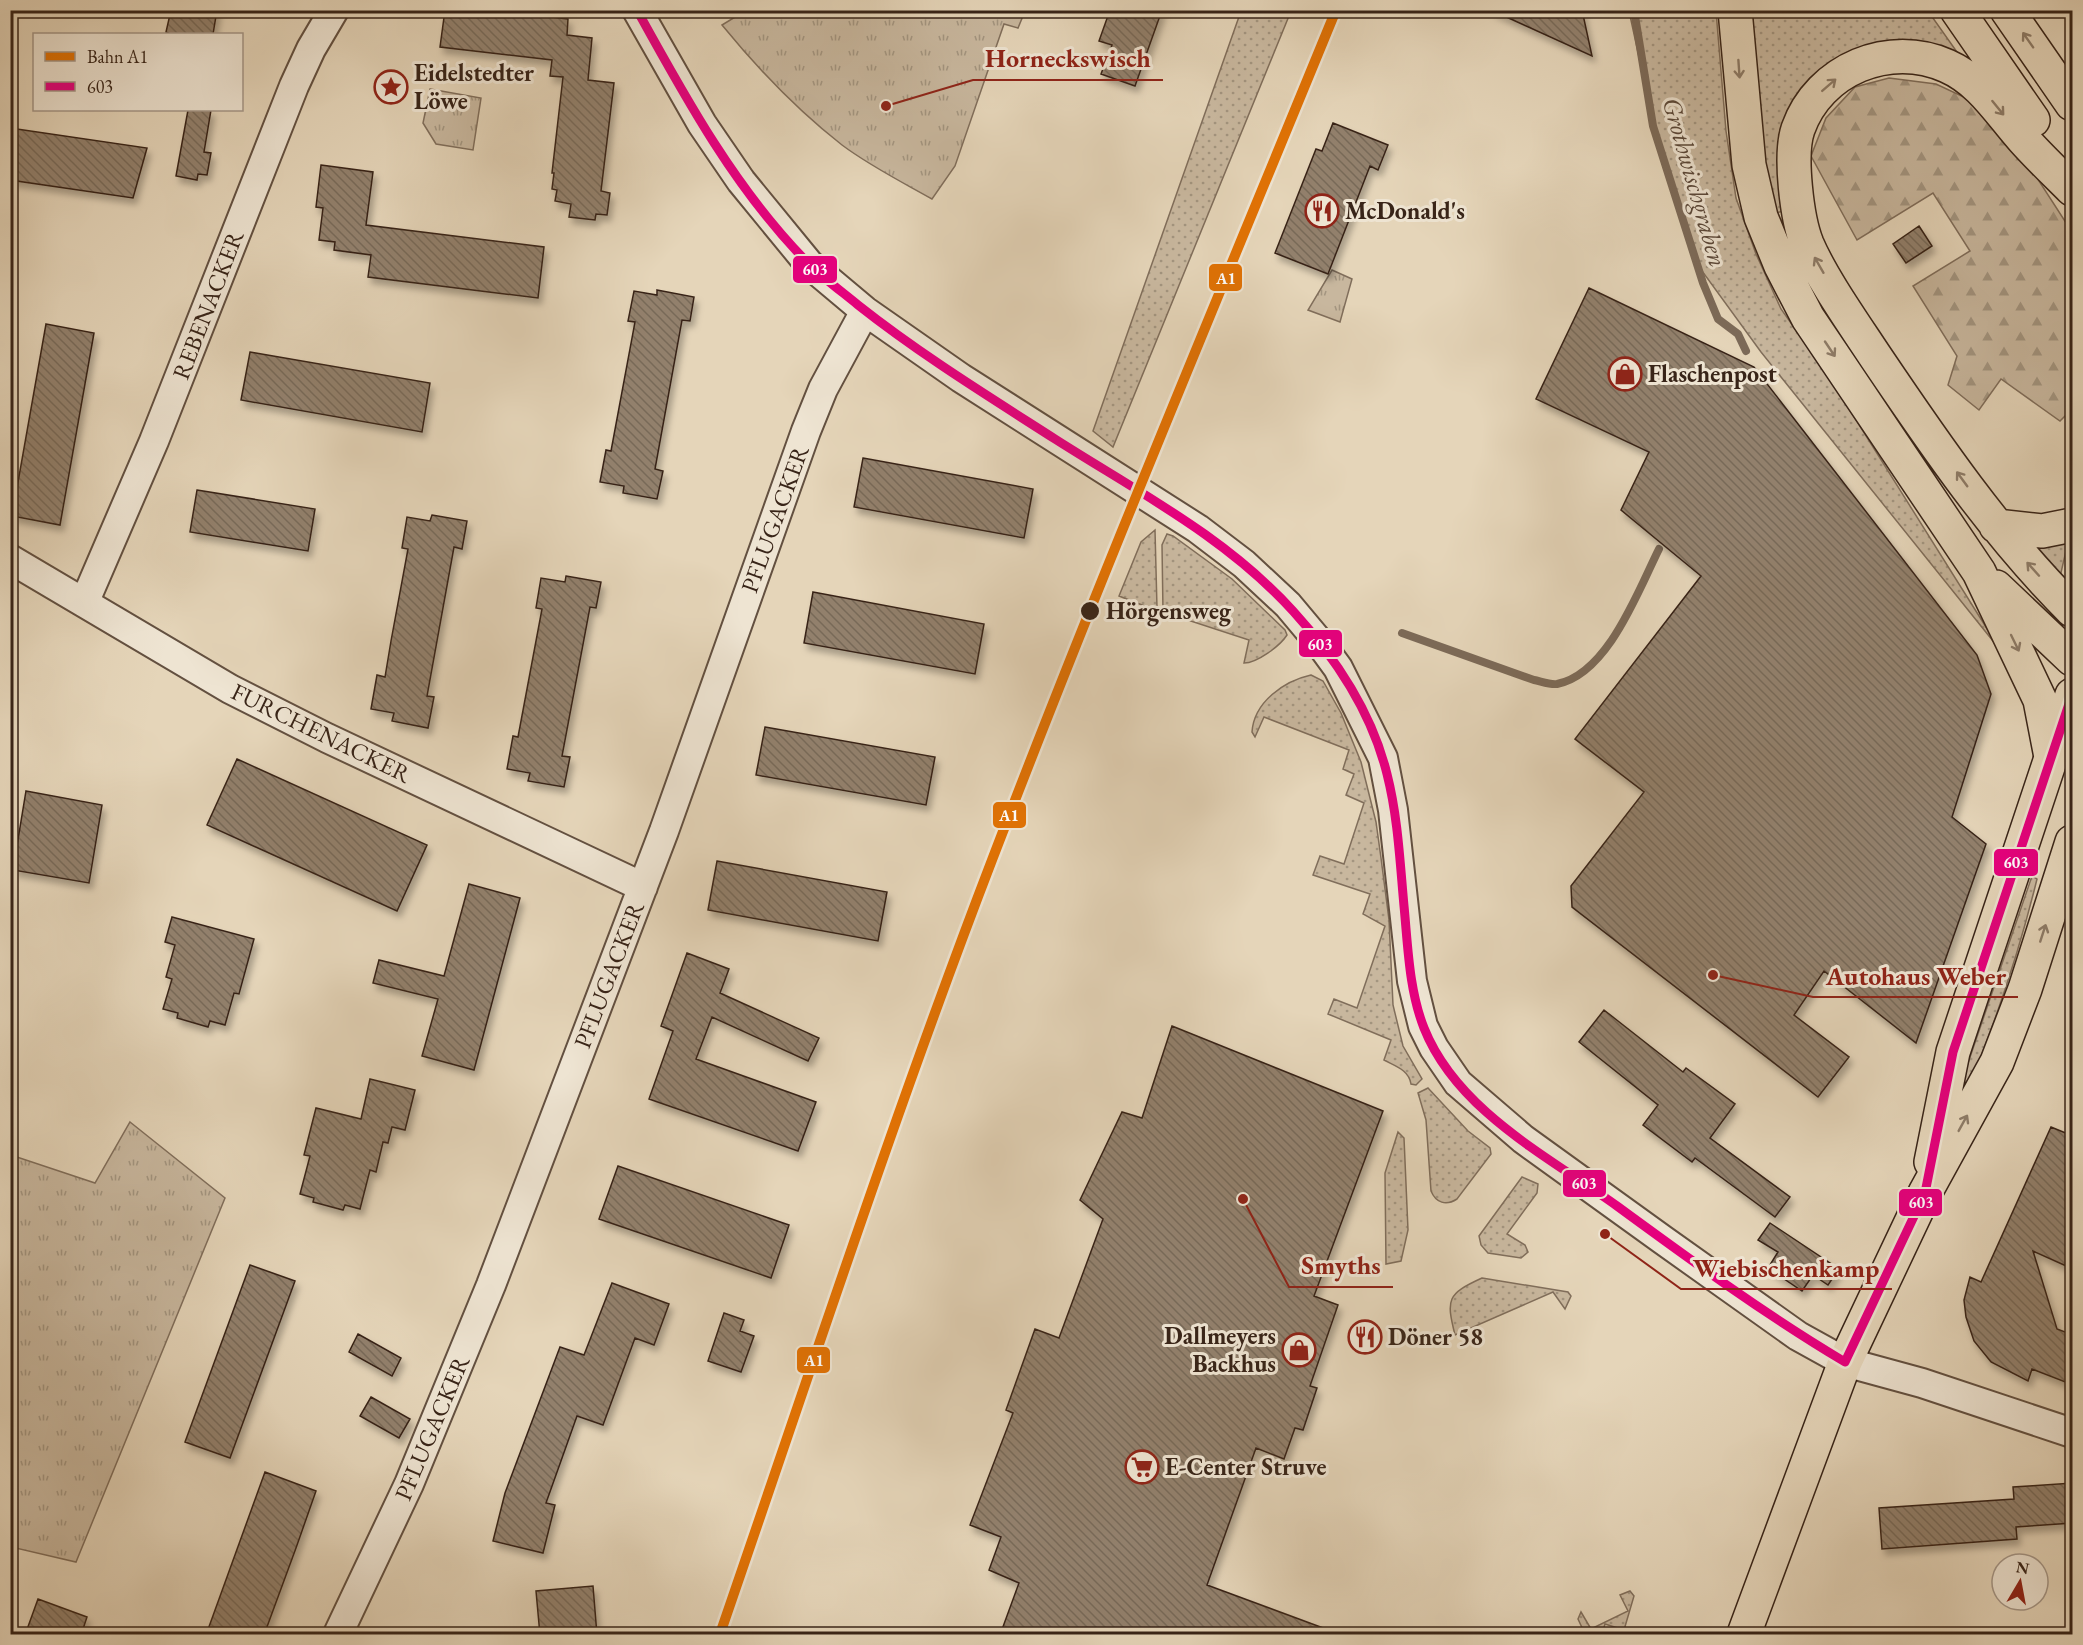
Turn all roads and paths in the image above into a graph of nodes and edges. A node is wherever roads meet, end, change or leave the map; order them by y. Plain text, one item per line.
1 (334, 10) edge
2 (637, 10) edge
3 (1735, 10) edge
4 (1957, 10) edge
5 (2007, 10) edge
6 (2073, 104) edge
7 (2073, 176) edge
8 (2073, 189) edge
9 (866, 311) junction
10 (2073, 525) edge
11 (1996, 526) junction
12 (10, 559) edge
13 (1979, 572) junction
14 (85, 601) junction
15 (2073, 610) edge
16 (2073, 659) edge
17 (2073, 695) edge
18 (2051, 757) junction
19 (2073, 842) edge
20 (643, 887) junction
21 (1925, 1193) junction
22 (1845, 1362) junction
23 (2073, 1433) edge
24 (338, 1635) edge
25 (1744, 1635) edge

1 - 14 street, REBENACKER
2 - 9 street
3 -> 13 main road
4 - 7 main road
6 -> 5 main road
11 -> 8 main road
9 - 20 street, PFLUGACKER
9 - 22 street
10 - 11 main road
15 -> 11 main road
12 - 14 street, FURCHENACKER
13 - 16 main road
13 -> 18 main road
14 - 20 street, FURCHENACKER
17 - 18 main road
18 - 21 main road
21 -> 19 main road
20 - 24 street, PFLUGACKER
21 - 22 main road
22 - 23 street
22 - 25 main road

